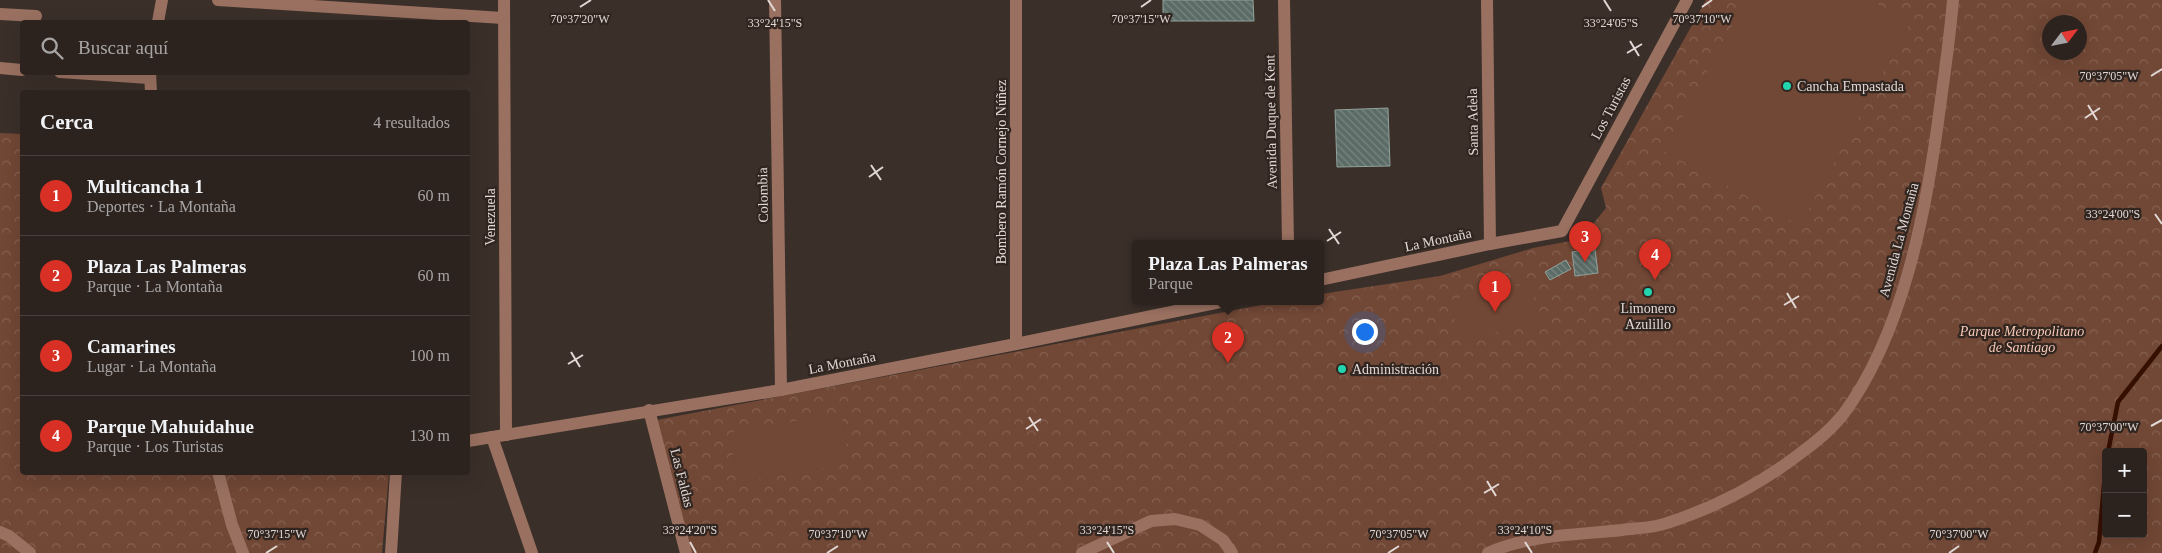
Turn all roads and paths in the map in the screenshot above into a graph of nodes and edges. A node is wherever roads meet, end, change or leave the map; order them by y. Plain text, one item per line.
1 (162, 0) edge
2 (218, 0) edge
3 (504, 0) edge
4 (775, 0) edge
5 (1016, 0) edge
6 (1284, 0) edge
7 (1487, 0) edge
8 (1687, 0) edge
9 (1953, 0) edge
10 (0, 14) edge
11 (36, 16) dead end
12 (503, 18) junction
13 (158, 20) edge
14 (0, 68) edge
15 (20, 70) edge
16 (128, 75) edge
17 (150, 76) edge
18 (151, 90) edge
19 (1562, 231) joint
20 (1288, 240) edge
21 (1490, 244) junction
22 (1324, 279) edge
23 (1205, 305) edge
24 (1016, 344) junction
25 (781, 390) junction
26 (649, 410) junction
27 (506, 435) junction
28 (492, 437) junction
29 (470, 441) edge
30 (219, 475) edge
31 (396, 475) edge
32 (0, 532) edge
33 (30, 553) edge
34 (243, 553) edge
35 (391, 553) edge
36 (532, 553) edge
37 (686, 553) edge
38 (1082, 553) edge
39 (1232, 553) edge
40 (1488, 553) edge

1 - 13 street
2 - 12 street
3 - 12 street, Venezuela
4 - 25 street, Colombia
5 - 24 street, Bombero Ramón Cornejo Núñez
6 - 20 street, Avenida Duque de Kent
7 - 21 street, Santa Adela
8 - 19 street, Los Turistas
9 - 40 street, Avenida La Montaña
10 - 11 street
12 - 27 street, Venezuela
14 - 15 street
16 - 17 street
17 - 18 street
19 - 21 street, La Montaña
21 - 22 street, La Montaña
23 - 24 street, La Montaña
24 - 25 street, La Montaña
25 - 26 street, La Montaña
26 - 27 street, La Montaña
26 - 37 street, Las Faldas
27 - 28 street, La Montaña
28 - 29 street, La Montaña
28 - 36 street
30 - 34 street
31 - 35 street
32 - 33 street
38 - 39 street

